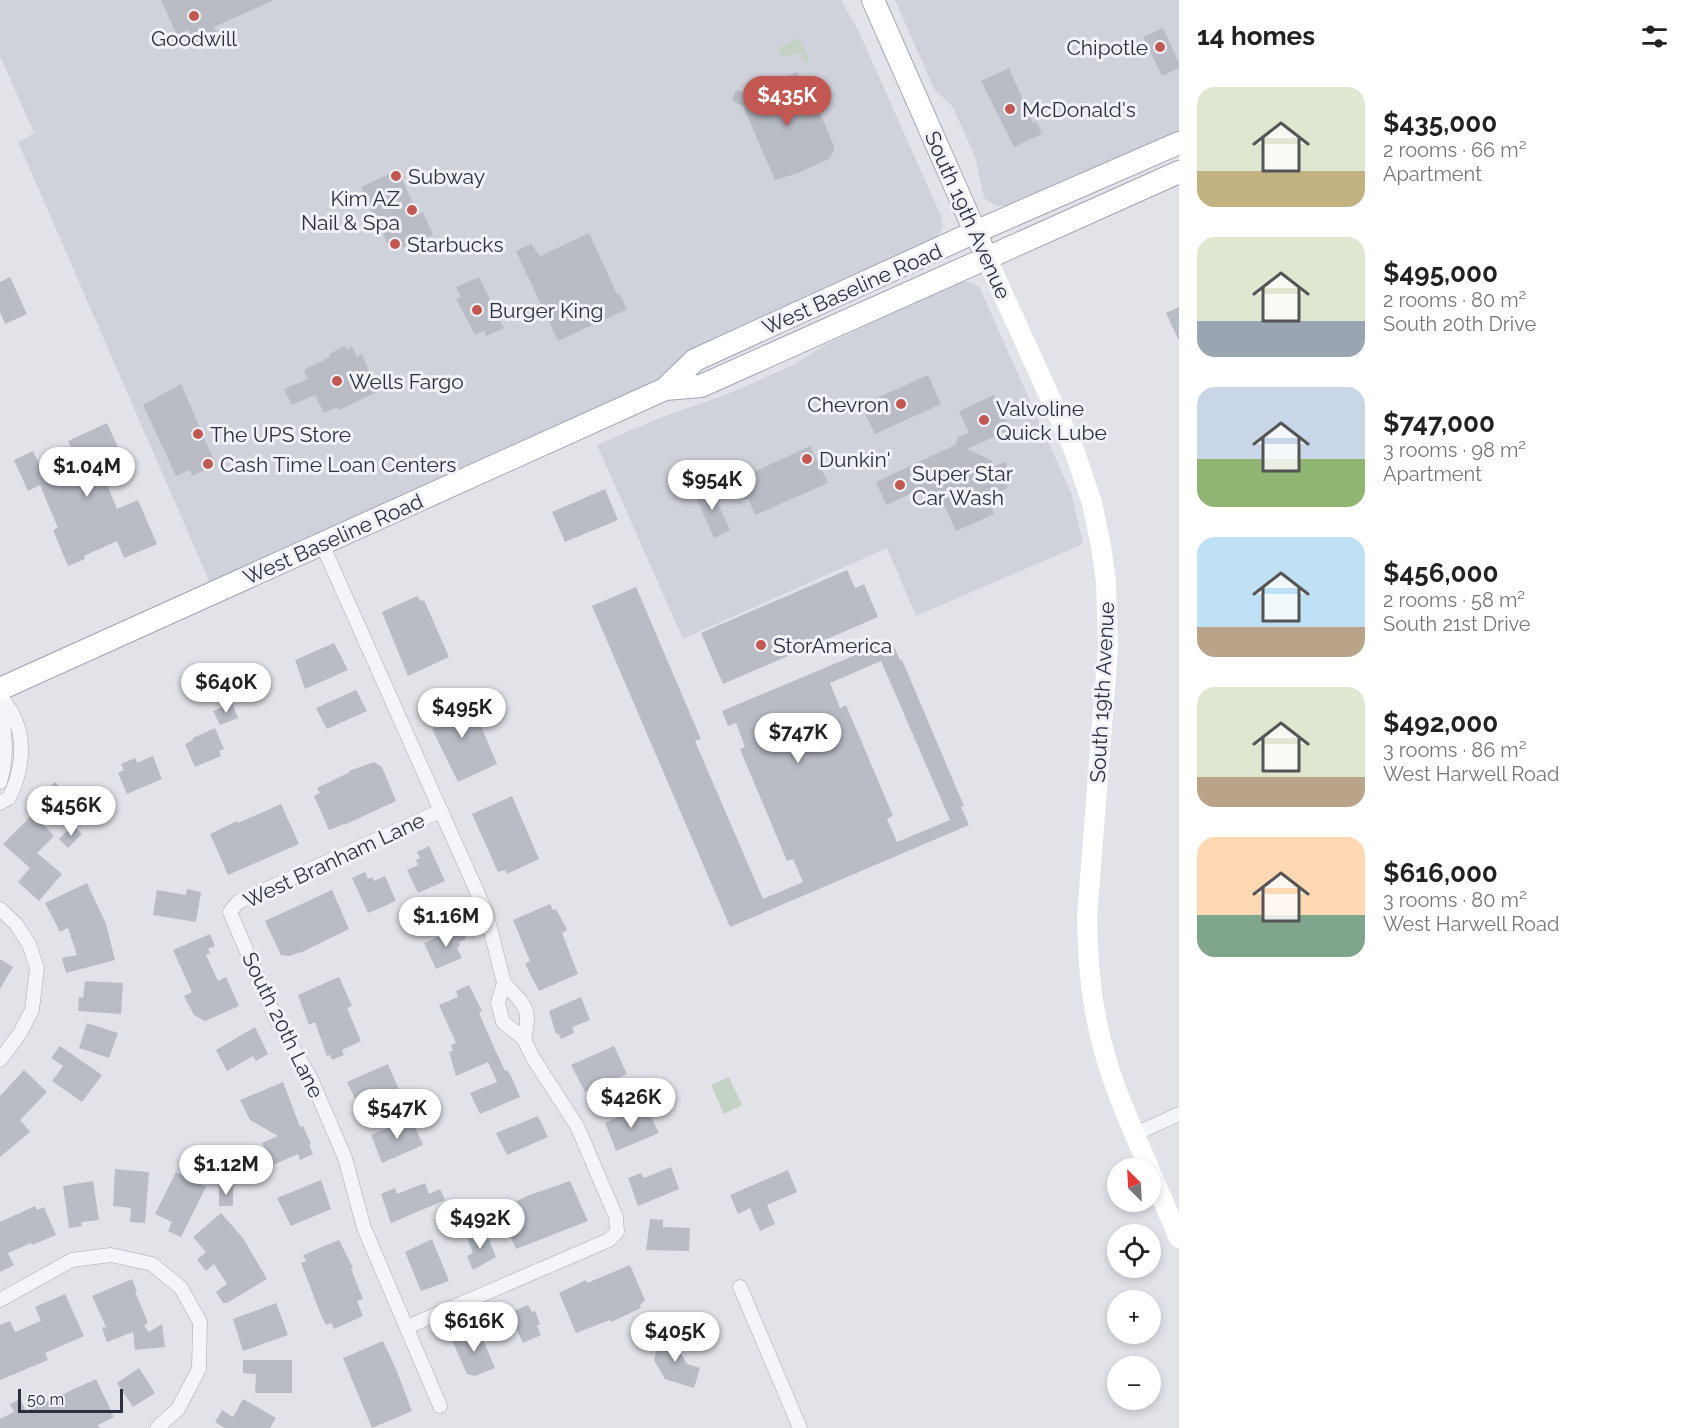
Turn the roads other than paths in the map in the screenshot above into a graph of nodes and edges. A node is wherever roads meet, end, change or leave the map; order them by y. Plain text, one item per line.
1 (873, 0) edge
2 (1179, 143) edge
3 (1179, 172) edge
4 (975, 232) junction
5 (986, 257) junction
6 (665, 389) junction
7 (321, 544) junction
8 (0, 689) edge
9 (0, 695) edge
10 (0, 706) edge
11 (6, 766) junction
12 (20, 770) junction
13 (0, 782) edge
14 (0, 803) edge
15 (440, 811) junction
16 (0, 909) edge
17 (230, 912) joint
18 (504, 983) junction
19 (524, 1039) junction
20 (0, 1060) edge
21 (1179, 1114) edge
22 (1135, 1134) junction
23 (1145, 1158) edge
24 (1161, 1196) edge
25 (1179, 1238) edge
26 (740, 1287) dead end
27 (0, 1300) edge
28 (407, 1327) junction
29 (440, 1406) dead end
30 (158, 1428) edge
31 (800, 1428) edge

1 - 4 main road, South 19th Avenue
2 - 4 main road, West Baseline Road
3 - 5 main road, West Baseline Road
4 - 5 main road, South 19th Avenue
4 - 6 main road, West Baseline Road
5 - 6 main road, West Baseline Road
5 - 22 main road, South 19th Avenue
6 - 7 main road, West Baseline Road
7 - 8 main road, West Baseline Road
7 - 15 street
9 - 12 street
10 - 11 street
11 - 12 street
11 - 13 street
12 - 14 street
15 - 17 street, West Branham Lane
15 - 18 street
16 - 20 street
17 - 28 street, South 20th Lane
18 - 19 street
18 - 19 street
19 - 28 street
21 - 22 street
22 - 23 main road, South 19th Avenue
24 - 25 main road, South 19th Avenue
26 - 31 street
27 - 30 street
28 - 29 street, South 20th Lane

